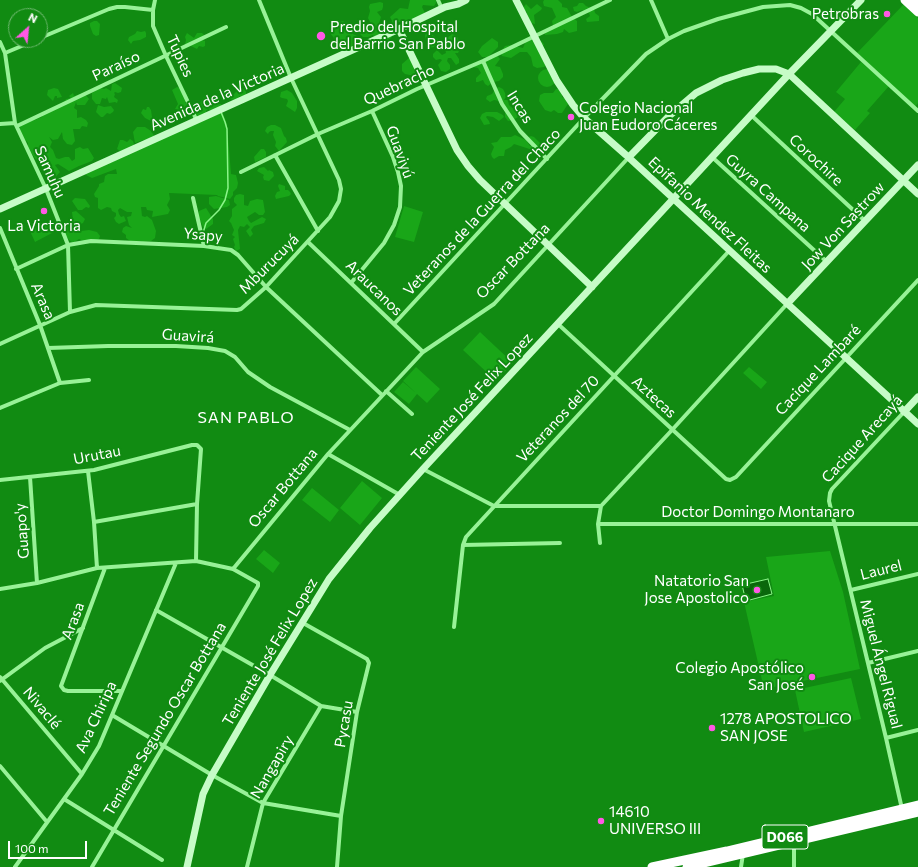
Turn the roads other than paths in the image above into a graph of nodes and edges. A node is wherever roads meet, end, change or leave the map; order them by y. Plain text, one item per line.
1 (155, 0) edge
2 (259, 0) edge
3 (438, 0) edge
4 (454, 0) edge
5 (466, 0) edge
6 (516, 0) edge
7 (610, 0) edge
8 (651, 0) edge
9 (861, 0) edge
10 (905, 0) edge
11 (915, 0) edge
12 (918, 4) edge
13 (443, 8) junction
14 (152, 10) junction
15 (918, 12) edge
16 (226, 27) dead end
17 (399, 30) junction
18 (831, 30) junction
19 (48, 35) edge
20 (535, 36) junction
21 (668, 39) junction
22 (0, 42) edge
23 (17, 48) edge
24 (5, 53) junction
25 (166, 56) junction
26 (483, 61) junction
27 (789, 74) junction
28 (291, 78) junction
29 (426, 85) junction
30 (372, 111) junction
31 (918, 111) edge
32 (751, 115) junction
33 (584, 118) junction
34 (197, 121) junction
35 (0, 124) edge
36 (16, 124) junction
37 (318, 134) junction
38 (275, 155) junction
39 (628, 157) junction
40 (712, 157) junction
41 (547, 159) junction
42 (918, 165) edge
43 (240, 172) dead end
44 (904, 181) junction
45 (46, 189) junction
46 (918, 194) edge
47 (193, 198) dead end
48 (674, 199) junction
49 (506, 205) junction
50 (0, 209) edge
51 (865, 222) junction
52 (0, 228) edge
53 (318, 231) junction
54 (308, 242) junction
55 (548, 244) junction
56 (68, 245) junction
57 (204, 246) junction
58 (729, 251) junction
59 (827, 262) junction
60 (16, 269) junction
61 (918, 280) edge
62 (351, 283) junction
63 (592, 286) junction
64 (266, 287) junction
65 (787, 304) junction
66 (70, 312) junction
67 (394, 324) junction
68 (558, 324) junction
69 (40, 325) junction
70 (0, 344) edge
71 (48, 348) junction
72 (423, 352) junction
73 (846, 358) junction
74 (614, 377) junction
75 (88, 380) dead end
76 (60, 384) junction
77 (386, 391) junction
78 (382, 395) junction
79 (918, 397) edge
80 (0, 408) edge
81 (904, 412) junction
82 (412, 414) dead end
83 (918, 424) edge
84 (350, 430) junction
85 (672, 430) junction
86 (328, 454) junction
87 (423, 469) junction
88 (88, 471) junction
89 (736, 477) joint
90 (30, 478) junction
91 (0, 480) edge
92 (400, 495) junction
93 (197, 504) junction
94 (494, 506) junction
95 (601, 506) junction
96 (94, 522) junction
97 (598, 524) junction
98 (834, 524) junction
99 (918, 524) edge
100 (560, 543) dead end
101 (600, 543) dead end
102 (463, 545) junction
103 (196, 561) junction
104 (176, 563) junction
105 (97, 568) junction
106 (105, 568) junction
107 (233, 569) junction
108 (918, 574) edge
109 (38, 583) junction
110 (0, 589) edge
111 (850, 590) junction
112 (156, 610) junction
113 (303, 623) junction
114 (454, 627) dead end
115 (83, 628) junction
116 (222, 647) junction
117 (918, 651) edge
118 (868, 663) junction
119 (270, 675) junction
120 (1, 679) edge
121 (122, 691) junction
122 (321, 706) junction
123 (357, 712) junction
124 (112, 715) junction
125 (918, 730) edge
126 (886, 738) junction
127 (163, 746) junction
128 (0, 766) edge
129 (82, 774) junction
130 (212, 775) junction
131 (64, 799) junction
132 (263, 803) junction
133 (918, 806) edge
134 (902, 809) junction
135 (918, 812) edge
136 (342, 816) junction
137 (47, 822) junction
138 (114, 831) junction
139 (794, 842) junction
140 (744, 854) junction
141 (162, 860) dead end
142 (691, 866) edge
143 (15, 867) edge
144 (92, 867) edge
145 (187, 867) edge
146 (247, 867) edge
147 (337, 867) edge
148 (652, 867) edge
149 (672, 867) edge
150 (741, 867) edge
151 (794, 867) edge

1 - 14 street, Tupies
2 - 28 street, Mburucuyá
3 - 13 street
4 - 13 main road, Avenida de la Victoria
5 - 13 main road, Avenida de la Victoria
6 - 20 main road, Epifanio Mendez Fleitas
7 - 20 street, Quebracho
8 - 21 street
9 - 18 main road, Teniente José Felix Lopez
10 - 15 highway
11 - 12 highway
13 - 17 main road, Avenida de la Victoria
14 - 19 street
14 - 25 street, Tupies
16 - 25 street, Paraíso
17 - 28 main road, Avenida de la Victoria
17 - 29 main road
18 - 21 street, Veteranos de la Guerra del Chaco
18 - 27 main road, Teniente José Felix Lopez
18 - 31 street, Veteranos de la Guerra del Chaco
20 - 26 street, Quebracho
20 - 33 main road, Epifanio Mendez Fleitas
21 - 33 street, Veteranos de la Guerra del Chaco
22 - 24 street, Samuhu
23 - 24 street
24 - 36 street, Samuhu
25 - 34 street, Tupies
25 - 36 street, Paraíso
26 - 29 street, Quebracho
26 - 41 street, Incas
27 - 32 main road, Teniente José Felix Lopez
27 - 39 main road, Oscar Bottana
27 - 44 main road
28 - 34 main road, Avenida de la Victoria
28 - 37 street, Mburucuyá
29 - 30 street, Quebracho
29 - 49 main road
30 - 37 street, Quebracho
30 - 62 street, Guaviyú
32 - 40 main road, Teniente José Felix Lopez
32 - 51 street, Corochire
33 - 39 main road, Epifanio Mendez Fleitas
33 - 41 street, Veteranos de la Guerra del Chaco
34 - 45 main road, Avenida de la Victoria
35 - 36 street, Paraíso
36 - 45 street, Samuhu
37 - 38 street, Quebracho
37 - 53 street, Mburucuyá
38 - 43 street, Quebracho
38 - 53 street
39 - 48 main road, Epifanio Mendez Fleitas
39 - 55 street, Oscar Bottana
40 - 48 main road, Teniente José Felix Lopez
40 - 59 street, Guyra Campana
41 - 49 street, Veteranos de la Guerra del Chaco
42 - 44 main road, Jow Von Sastrow
44 - 46 main road
44 - 51 main road, Jow Von Sastrow
45 - 50 main road, Avenida de la Victoria
45 - 56 street, Samuhu
47 - 57 street
48 - 58 main road, Epifanio Mendez Fleitas
48 - 63 main road, Teniente José Felix Lopez
49 - 55 main road
49 - 67 street, Veteranos de la Guerra del Chaco
51 - 59 main road, Jow Von Sastrow
52 - 60 street, Arasa
53 - 54 street, Mburucuyá
54 - 62 street, Araucanos
54 - 64 street, Mburucuyá
55 - 63 main road
55 - 72 street, Oscar Bottana
56 - 57 street, Ysapy
56 - 60 street, Ysapy
56 - 66 street, Samuhu
57 - 64 street, Ysapy
58 - 65 main road, Epifanio Mendez Fleitas
58 - 74 street, Veteranos del 70
59 - 65 main road, Jow Von Sastrow
60 - 69 street, Arasa
61 - 73 street, Cacique Lambaré
62 - 67 street, Araucanos
63 - 68 main road, Teniente José Felix Lopez
64 - 66 street, Mburucuyá
64 - 78 street, Ysapy
65 - 73 main road, Epifanio Mendez Fleitas
65 - 85 street
66 - 69 street, Mburucuyá
67 - 72 street, Araucanos
68 - 74 street, Aztecas
68 - 87 main road, Teniente José Felix Lopez
69 - 70 street, Mburucuyá
69 - 71 street, Arasa
71 - 76 street, Arasa
71 - 84 street, Guavirá
72 - 77 street, Oscar Bottana
73 - 81 main road, Epifanio Mendez Fleitas
73 - 89 street, Cacique Lambaré
74 - 85 street, Aztecas
74 - 94 street, Veteranos del 70
75 - 76 street
76 - 80 street
77 - 78 street, Oscar Bottana
77 - 82 street
78 - 84 street, Oscar Bottana
79 - 81 main road, Cacique Arecayá
81 - 83 main road, Epifanio Mendez Fleitas
81 - 98 street, Cacique Arecayá
84 - 86 street, Oscar Bottana
85 - 89 street, Aztecas
85 - 95 street
86 - 92 street
86 - 107 street, Oscar Bottana
87 - 92 main road, Teniente José Felix Lopez
87 - 94 street
88 - 90 street, Urutau
88 - 93 street, Urutau
88 - 96 street
90 - 91 street, Urutau
90 - 109 street, Guapo'y
92 - 113 main road, Teniente José Felix Lopez
93 - 96 street
93 - 103 street
94 - 95 street
94 - 102 street, Veteranos del 70
95 - 97 street
96 - 105 street
97 - 98 street, Doctor Domingo Montanaro
97 - 101 street
98 - 99 street, Doctor Domingo Montanaro
98 - 111 street, Miguel Ángel Rigual
100 - 102 street
102 - 114 street, Veteranos del 70
103 - 104 street
103 - 107 street
104 - 106 street
104 - 112 street, Ava Chiripa
105 - 106 street
105 - 109 street
106 - 115 street, Arasa
107 - 116 street, Teniente Segundo Oscar Bottana
108 - 111 street, Laurel
109 - 110 street
111 - 118 street, Miguel Ángel Rigual
112 - 116 street
112 - 121 street, Ava Chiripa
113 - 119 main road, Teniente José Felix Lopez
113 - 123 street, Pycasu
115 - 120 street
115 - 121 street, Arasa
116 - 119 street
116 - 127 street, Teniente Segundo Oscar Bottana
117 - 118 street
118 - 126 street, Miguel Ángel Rigual
119 - 122 street
119 - 130 main road, Teniente José Felix Lopez
120 - 129 street, Nivaclé
121 - 124 street, Ava Chiripa
122 - 123 street
122 - 132 street, Nangapiry
123 - 136 street, Pycasu
124 - 127 street
124 - 129 street, Ava Chiripa
125 - 126 street
126 - 134 street, Miguel Ángel Rigual
127 - 130 street
127 - 138 street, Teniente Segundo Oscar Bottana
128 - 137 street
129 - 131 street, Ava Chiripa
130 - 132 street
130 - 145 main road, Teniente José Felix Lopez
131 - 137 street, Ava Chiripa
131 - 138 street
132 - 136 street
132 - 146 street, Nangapiry
133 - 134 highway, D066
134 - 148 highway, D066
135 - 139 highway, D066
136 - 147 street, Pycasu
137 - 143 street, Ava Chiripa
138 - 141 street
138 - 144 street, Teniente Segundo Oscar Bottana
139 - 140 highway, D066
139 - 151 street
140 - 142 highway, D066
140 - 150 street
142 - 149 highway

